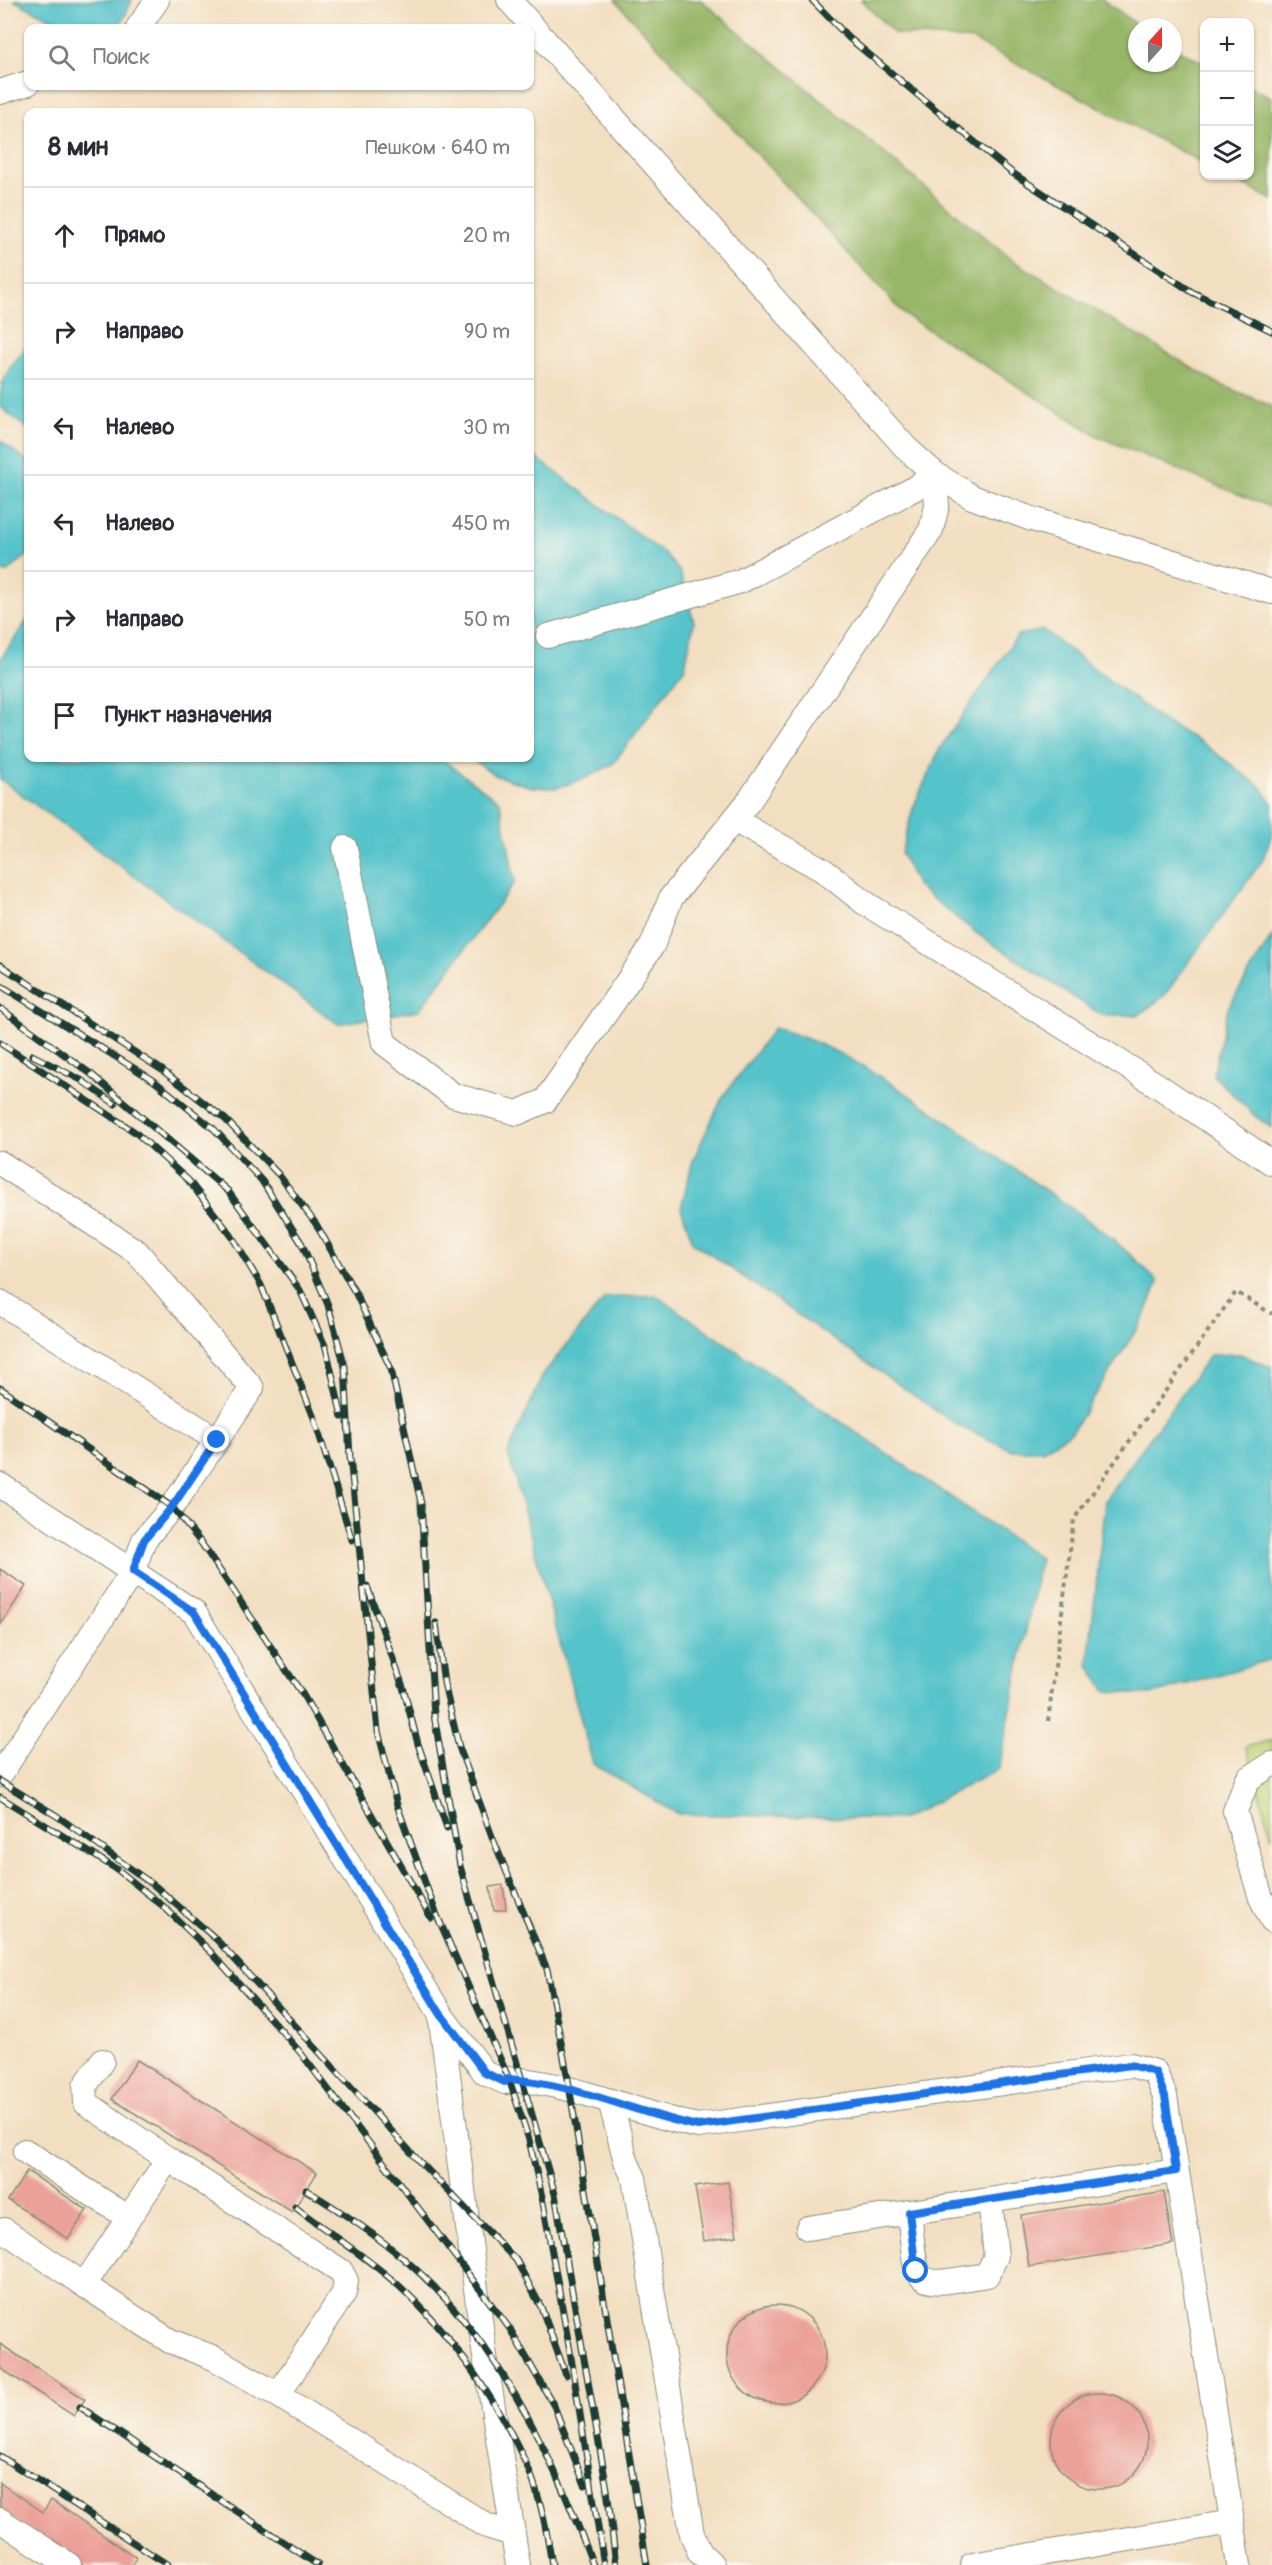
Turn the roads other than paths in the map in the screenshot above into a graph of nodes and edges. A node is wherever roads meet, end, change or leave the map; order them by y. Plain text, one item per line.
1 (157, 0) edge
2 (509, 0) edge
3 (141, 24) edge
4 (530, 24) edge
5 (534, 28) edge
6 (24, 84) edge
7 (0, 92) edge
8 (934, 472) junction
9 (1272, 592) edge
10 (548, 636) dead end
11 (734, 820) junction
12 (345, 848) dead end
13 (1272, 1163) edge
14 (0, 1164) edge
15 (0, 1302) edge
16 (217, 1440) junction
17 (0, 1485) edge
18 (133, 1571) junction
19 (1272, 1764) edge
20 (0, 1775) edge
21 (1272, 1920) edge
22 (440, 2013) junction
23 (102, 2061) dead end
24 (610, 2101) junction
25 (25, 2151) dead end
26 (168, 2158) junction
27 (1176, 2171) junction
28 (990, 2200) junction
29 (909, 2212) junction
30 (129, 2218) junction
31 (808, 2228) dead end
32 (4, 2230) dead end
33 (84, 2285) junction
34 (278, 2395) junction
35 (0, 2520) edge
36 (1232, 2522) junction
37 (513, 2534) junction
38 (69, 2565) edge
39 (518, 2565) edge
40 (713, 2565) edge
41 (972, 2565) edge
42 (1239, 2565) edge

1 - 3 lane
2 - 4 lane
5 - 8 lane
6 - 7 lane
8 - 9 lane
8 - 10 lane
8 - 11 lane
11 - 12 lane
11 - 13 lane
14 - 16 lane
15 - 16 lane
16 - 18 lane
17 - 18 lane
18 - 20 lane
18 - 22 lane
19 - 21 lane
22 - 24 lane
22 - 37 lane
23 - 26 lane
24 - 27 lane
24 - 40 lane
25 - 30 lane
26 - 30 lane
26 - 34 lane
27 - 28 lane
27 - 36 lane
28 - 29 lane
28 - 29 lane
29 - 31 lane
30 - 33 lane
32 - 33 lane
33 - 34 lane
34 - 37 lane
35 - 38 lane
36 - 41 lane
36 - 42 lane
37 - 39 lane

